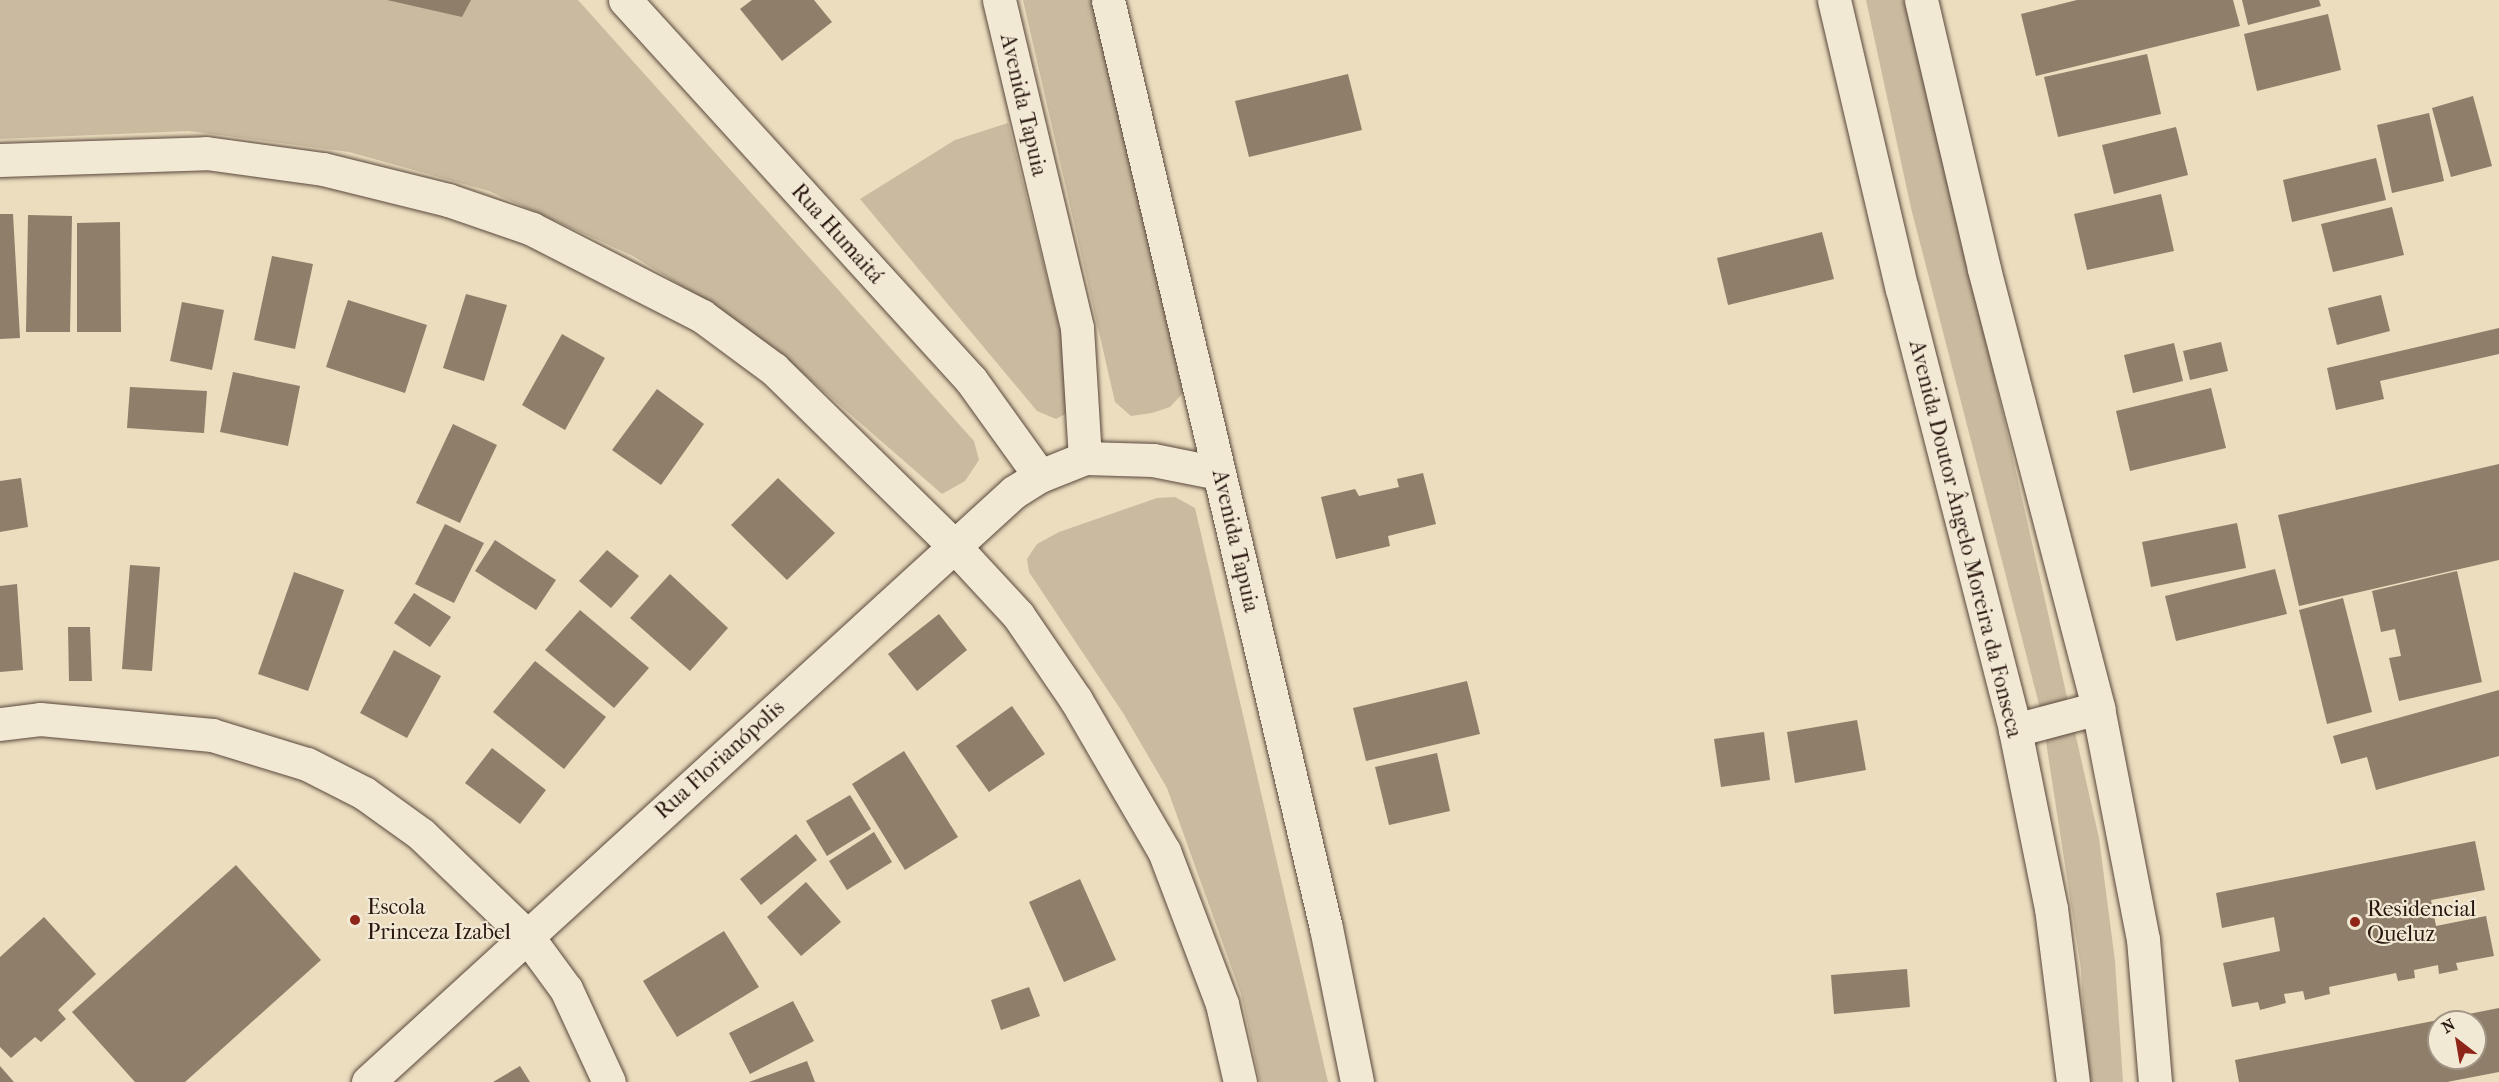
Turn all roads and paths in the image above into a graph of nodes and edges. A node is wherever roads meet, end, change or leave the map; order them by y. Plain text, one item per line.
1 (625, 0) edge
2 (999, 0) edge
3 (1108, 0) edge
4 (1834, 0) edge
5 (1921, 0) edge
6 (0, 160) edge
7 (1085, 458) junction
8 (1218, 473) junction
9 (1040, 476) junction
10 (955, 547) junction
11 (2098, 708) junction
12 (0, 724) edge
13 (2015, 730) junction
14 (527, 936) junction
15 (368, 1082) edge
16 (609, 1082) edge
17 (1240, 1082) edge
18 (1357, 1082) edge
19 (2073, 1082) edge
20 (2155, 1082) edge

1 - 9 street, Rua Humaitá
2 - 7 street, Avenida Tapuia
3 - 8 street, Avenida Tapuia
4 - 13 street, Avenida Doutor Ângelo Moreira da Fonseca
5 - 11 street
6 - 10 street
7 - 8 street
7 - 9 street, Rua Florianópolis
8 - 18 street, Avenida Tapuia
9 - 10 street, Rua Florianópolis
10 - 14 street, Rua Florianópolis
10 - 17 street
11 - 13 street
11 - 20 street
12 - 14 street
13 - 19 street, Avenida Doutor Ângelo Moreira da Fonseca
14 - 15 street, Rua Florianópolis
14 - 16 street

